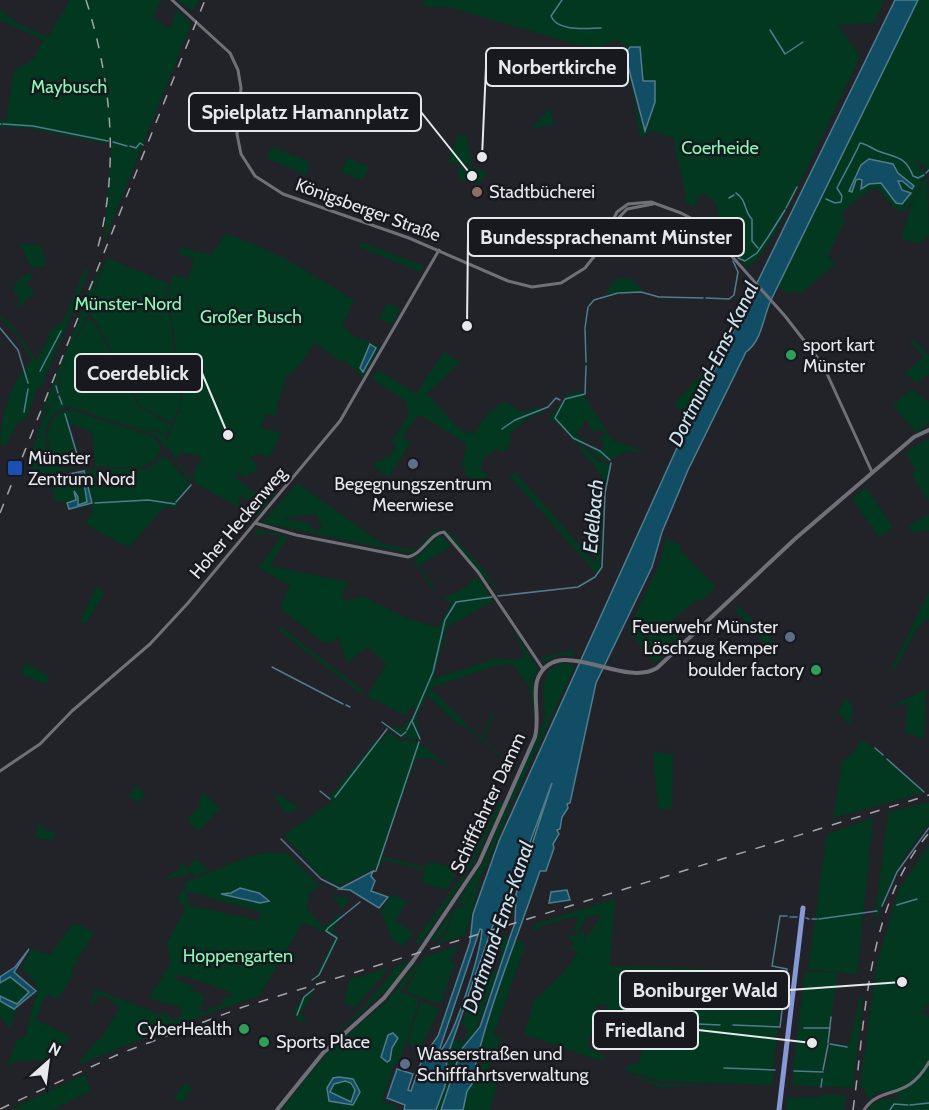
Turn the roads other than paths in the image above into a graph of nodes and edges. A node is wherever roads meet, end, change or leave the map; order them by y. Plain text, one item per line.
1 (172, 0) edge
2 (439, 250) junction
3 (929, 430) edge
4 (873, 472) junction
5 (255, 523) junction
6 (543, 669) junction
7 (0, 771) edge
8 (803, 908) dead end
9 (929, 1062) edge
10 (277, 1110) edge
11 (779, 1110) edge
12 (864, 1110) edge

1 - 2 street, Königsberger Straße
2 - 4 street, Königsberger Straße
2 - 5 street, Hoher Heckenweg
3 - 4 main road
4 - 6 main road
5 - 6 street
5 - 7 street, Hoher Heckenweg
6 - 10 main road, Schifffahrter Damm
8 - 11 highway
9 - 12 street

